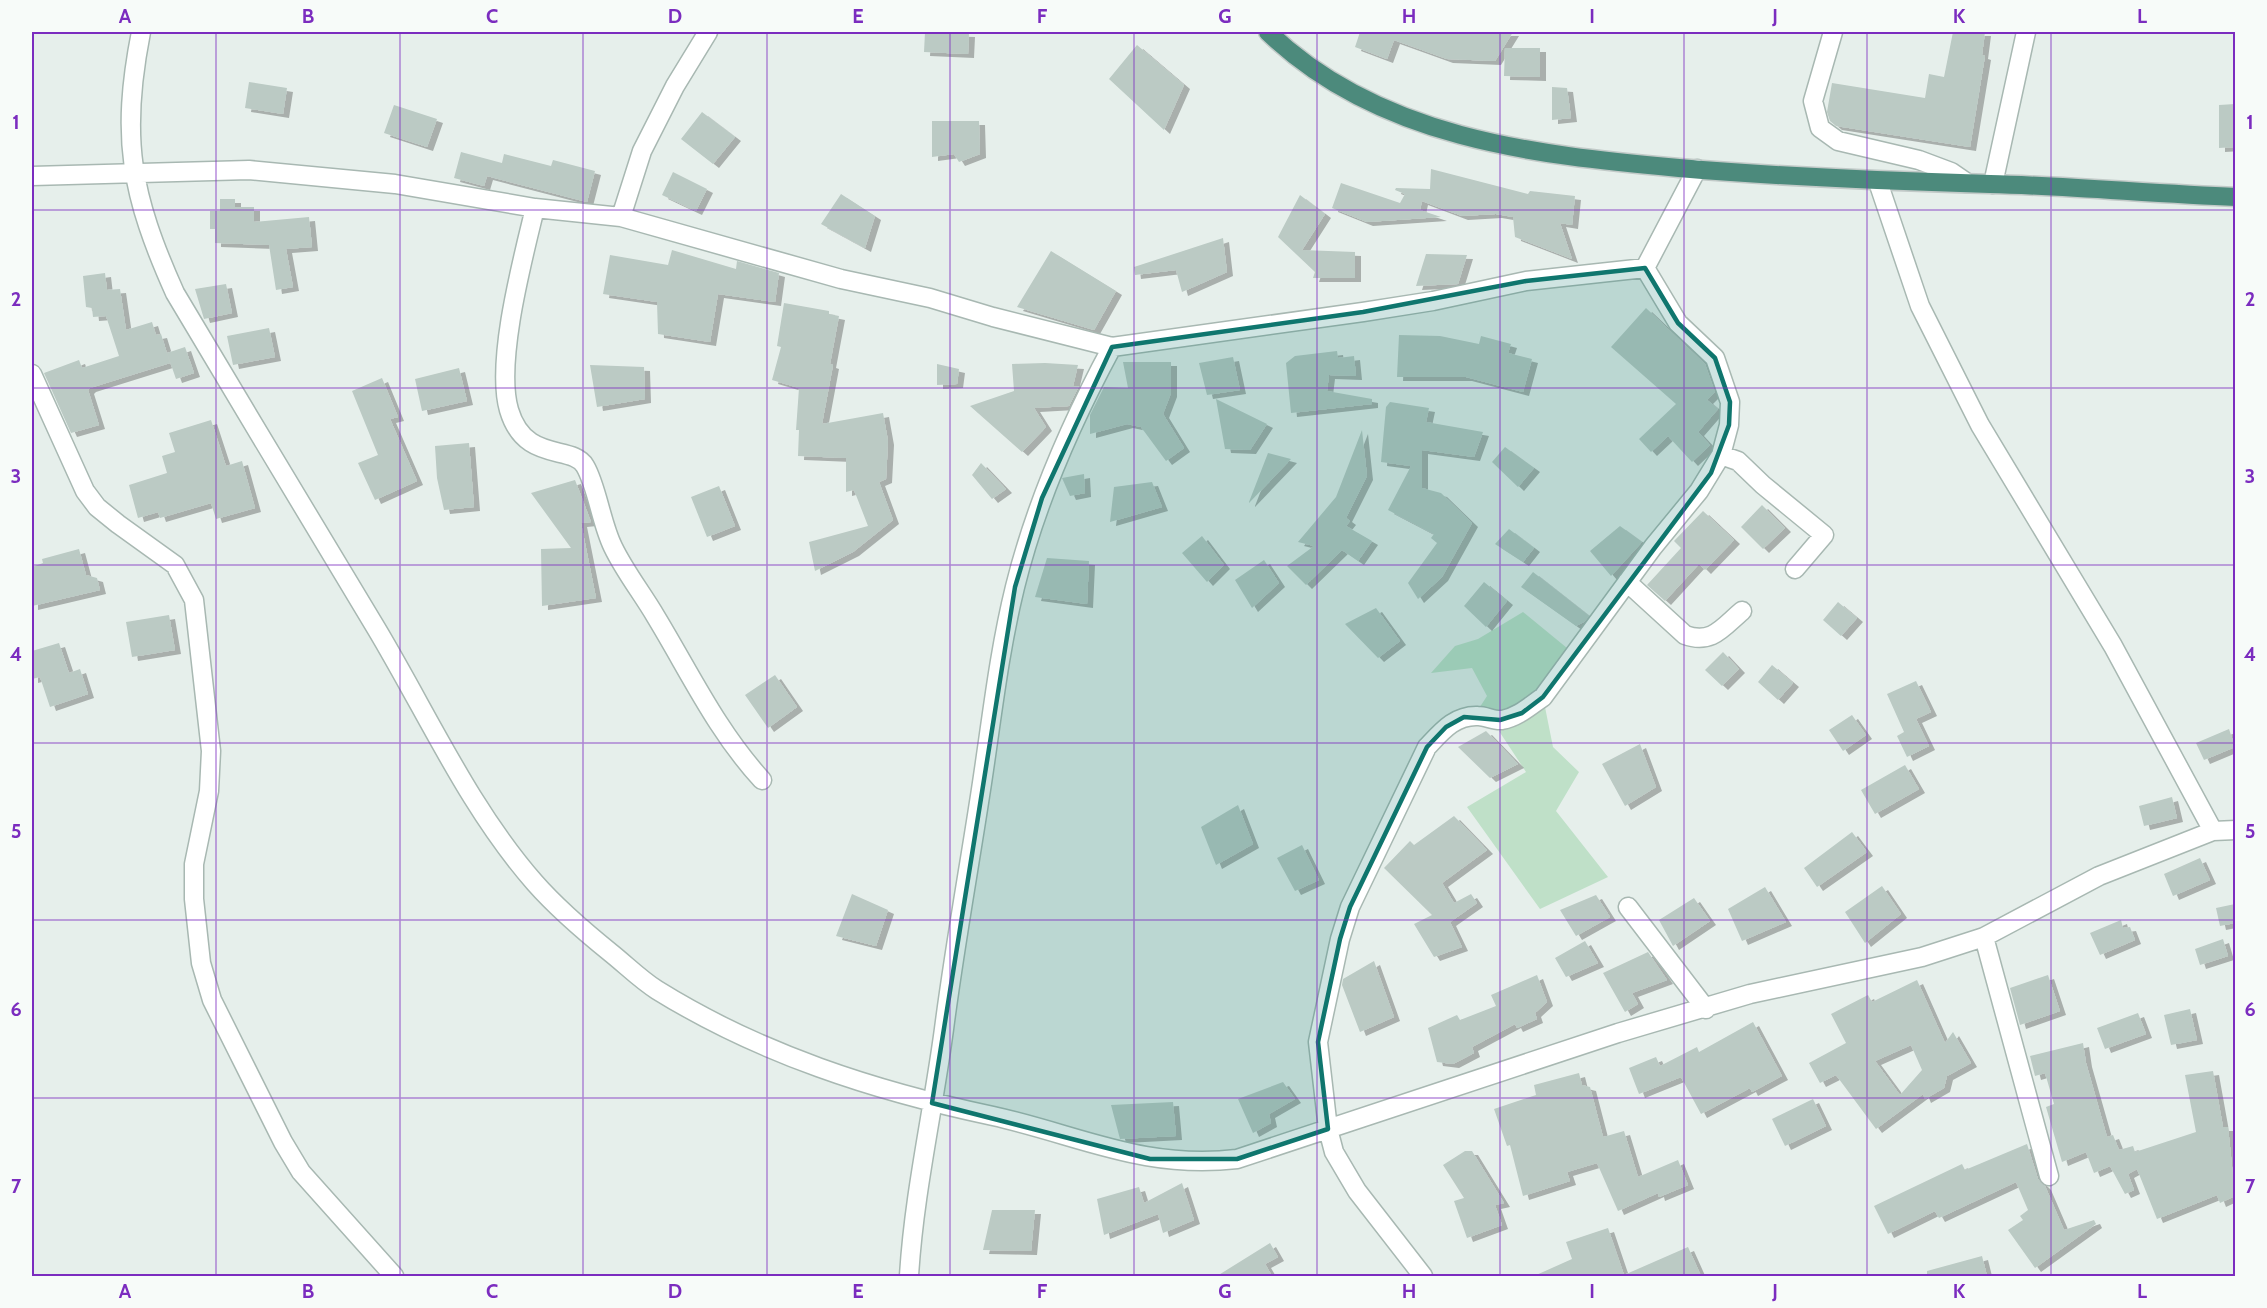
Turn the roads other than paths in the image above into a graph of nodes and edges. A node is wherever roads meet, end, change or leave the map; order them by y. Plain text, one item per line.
1 (141, 32) edge
2 (708, 32) edge
3 (1268, 32) edge
4 (1833, 32) edge
5 (2026, 32) edge
6 (1697, 169) junction
7 (133, 173) junction
8 (32, 176) edge
9 (1878, 182) junction
10 (1967, 183) junction
11 (1994, 184) junction
12 (2235, 197) edge
13 (535, 208) junction
14 (621, 217) junction
15 (1645, 268) junction
16 (1112, 347) junction
17 (32, 374) edge
18 (1721, 455) junction
19 (1795, 569) dead end
20 (1627, 582) junction
21 (1742, 611) dead end
22 (762, 780) dead end
23 (2235, 830) edge
24 (2213, 831) junction
25 (1628, 907) dead end
26 (1984, 937) junction
27 (1706, 1009) junction
28 (932, 1103) junction
29 (1328, 1129) junction
30 (2049, 1176) dead end
31 (394, 1276) edge
32 (909, 1276) edge
33 (1423, 1276) edge

1 - 7 street
2 - 14 street
3 - 6 highway
4 - 10 street
5 - 11 street
6 - 9 highway
6 - 15 street
7 - 8 street
7 - 13 street
7 - 28 street
9 - 10 highway
9 - 24 street
10 - 11 highway
11 - 12 highway
13 - 14 street
13 - 22 street
14 - 16 street
15 - 16 street
15 - 18 street
16 - 28 street
17 - 31 street
18 - 19 street
18 - 20 street
20 - 21 street
20 - 29 street
23 - 24 street
24 - 26 street
25 - 27 street
26 - 27 street
26 - 30 street
27 - 29 street
28 - 29 street
28 - 32 street
29 - 33 street

